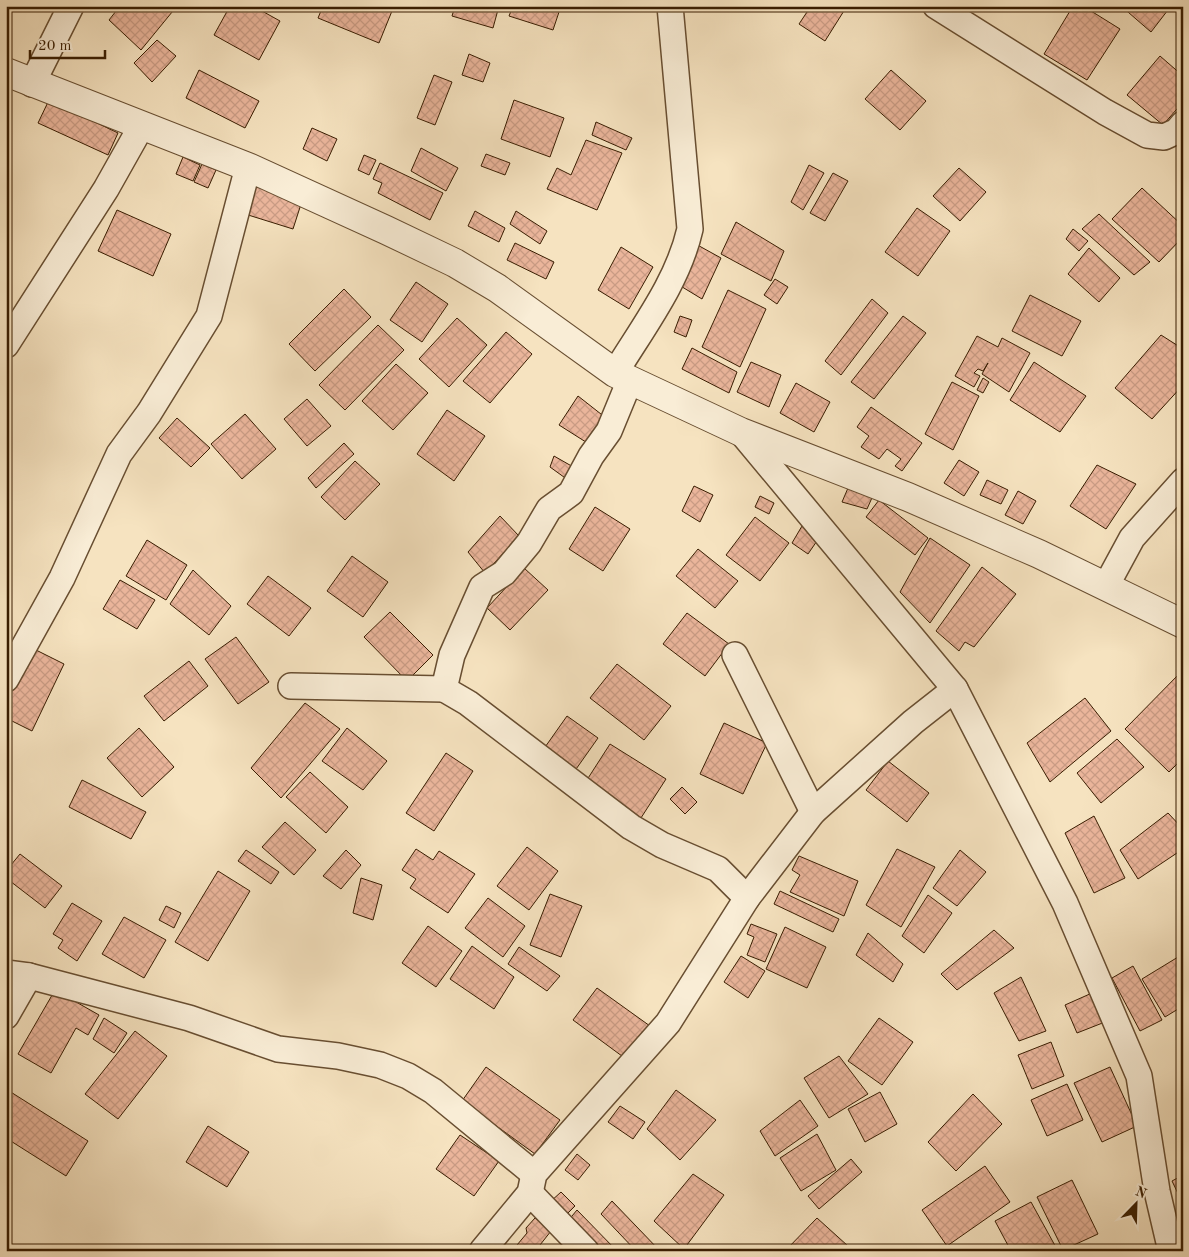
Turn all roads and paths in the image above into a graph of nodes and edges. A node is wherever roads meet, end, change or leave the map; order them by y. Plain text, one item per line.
1 (71, 6) edge
2 (670, 6) edge
3 (936, 6) edge
4 (6, 72) edge
5 (32, 84) junction
6 (142, 125) junction
7 (1181, 130) edge
8 (248, 167) junction
9 (6, 344) edge
10 (623, 377) junction
11 (741, 432) junction
12 (1183, 482) edge
13 (1106, 586) junction
14 (1183, 624) edge
15 (735, 655) dead end
16 (6, 678) edge
17 (291, 686) dead end
18 (444, 689) junction
19 (955, 689) junction
20 (813, 812) junction
21 (747, 898) junction
22 (18, 975) edge
23 (6, 1016) edge
24 (532, 1183) junction
25 (482, 1251) edge
26 (586, 1251) edge
27 (1171, 1251) edge

1 - 5 street
2 - 10 street
3 - 7 street
4 - 5 street
5 - 6 street
6 - 8 street
6 - 9 street
8 - 10 street
8 - 16 street
10 - 11 street
10 - 18 street
11 - 13 street
11 - 19 street
12 - 13 street
13 - 14 street
15 - 20 street
17 - 18 street
18 - 21 street
19 - 20 street
19 - 27 street
20 - 21 street
21 - 24 street
22 - 23 street
22 - 24 street
24 - 25 street
24 - 26 street

